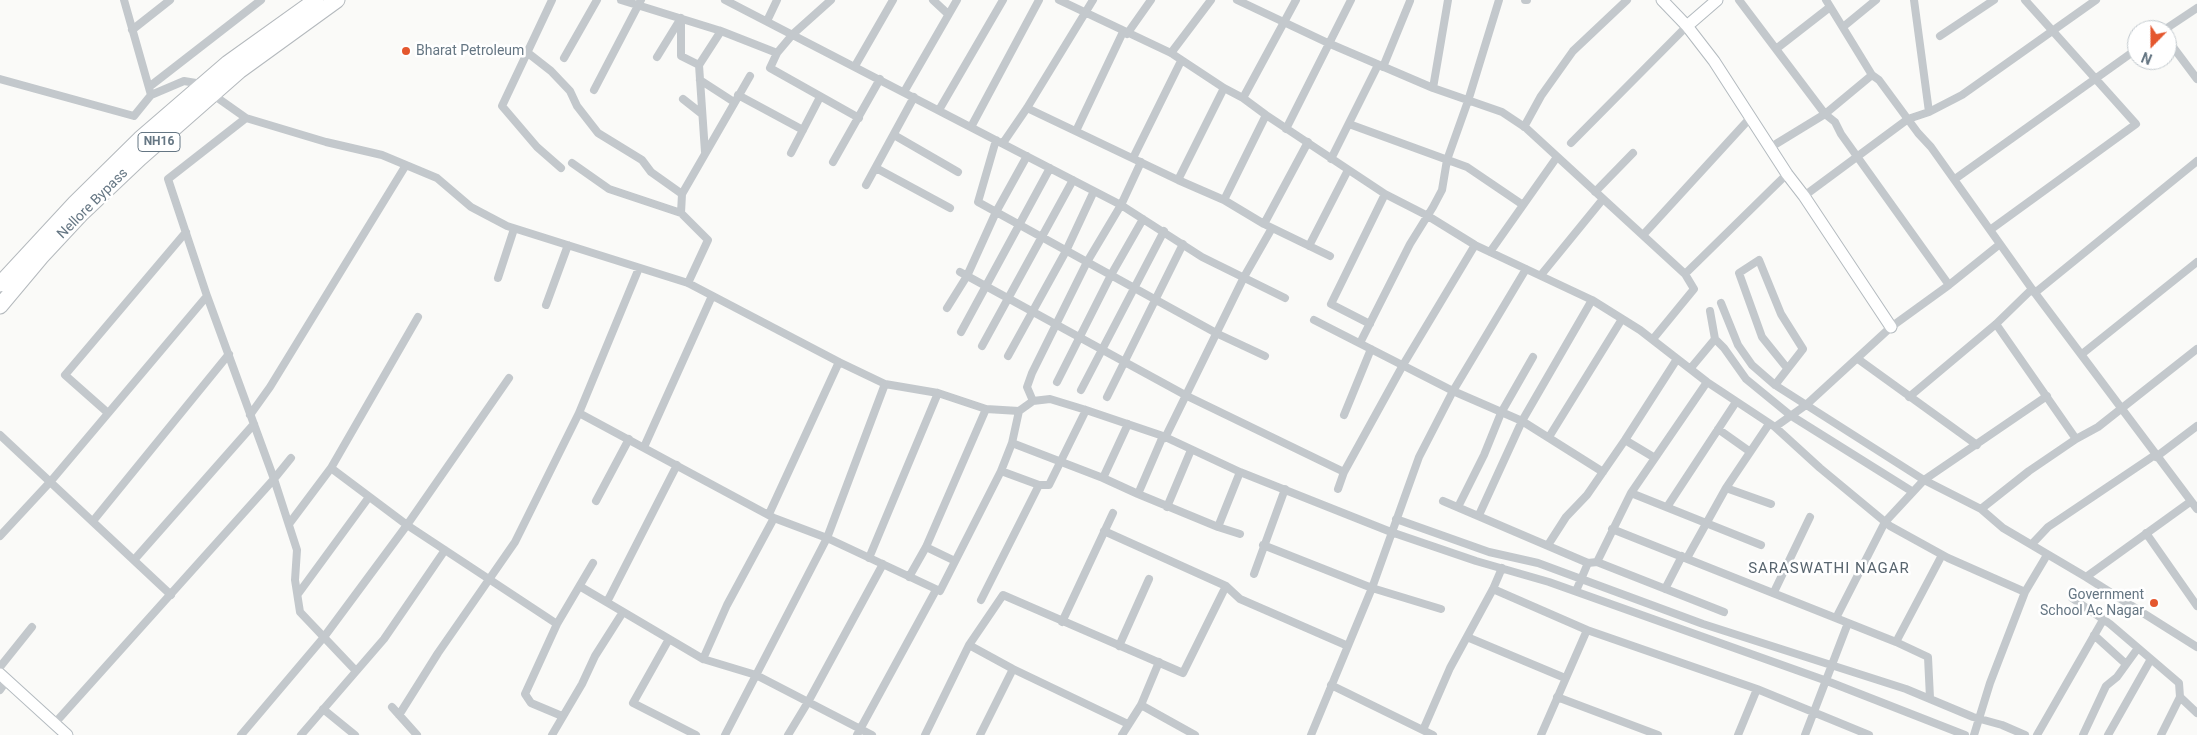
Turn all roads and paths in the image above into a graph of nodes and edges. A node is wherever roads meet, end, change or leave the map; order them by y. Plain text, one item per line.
1 (124, 0) edge
2 (170, 0) edge
3 (261, 0) edge
4 (316, 0) edge
5 (338, 0) edge
6 (552, 0) edge
7 (597, 0) edge
8 (621, 0) edge
9 (777, 0) edge
10 (831, 0) edge
11 (893, 0) edge
12 (933, 0) edge
13 (957, 0) edge
14 (1003, 0) edge
15 (1040, 0) edge
16 (1059, 0) edge
17 (1092, 0) edge
18 (1151, 0) edge
19 (1211, 0) edge
20 (1237, 0) edge
21 (1296, 0) edge
22 (1351, 0) edge
23 (1448, 0) edge
24 (1499, 0) edge
25 (1627, 0) edge
26 (1662, 0) edge
27 (1717, 0) edge
28 (1739, 0) edge
29 (1876, 0) edge
30 (1914, 0) edge
31 (1994, 0) edge
32 (2026, 0) edge
33 (2096, 0) edge
34 (728, 1) edge
35 (1410, 1) dead end
36 (639, 3) edge
37 (1828, 3) edge
38 (2197, 8) edge
39 (1085, 13) junction
40 (948, 14) junction
41 (681, 18) junction
42 (767, 21) junction
43 (2177, 21) edge
44 (1284, 22) junction
45 (1687, 26) junction
46 (1843, 27) junction
47 (132, 30) junction
48 (721, 31) junction
49 (2054, 32) junction
50 (1125, 33) junction
51 (793, 34) junction
52 (1940, 36) dead end
53 (1328, 43) junction
54 (1776, 49) junction
55 (2177, 52) edge
56 (528, 53) junction
57 (777, 53) junction
58 (1171, 53) junction
59 (2127, 56) edge
60 (657, 57) dead end
61 (564, 58) dead end
62 (1181, 61) junction
63 (699, 65) junction
64 (855, 66) junction
65 (1380, 66) junction
66 (1872, 75) junction
67 (750, 76) dead end
68 (2095, 77) junction
69 (0, 79) edge
70 (880, 79) junction
71 (2197, 79) edge
72 (700, 80) junction
73 (1224, 88) junction
74 (1433, 88) junction
75 (207, 89) junction
76 (594, 90) dead end
77 (150, 91) junction
78 (904, 92) junction
79 (820, 97) junction
80 (914, 97) junction
81 (1242, 98) junction
82 (683, 99) dead end
83 (736, 99) junction
84 (1468, 101) junction
85 (1028, 108) junction
86 (939, 110) junction
87 (1929, 112) junction
88 (702, 114) junction
89 (1826, 114) junction
90 (1266, 115) junction
91 (1751, 116) junction
92 (246, 118) junction
93 (858, 118) junction
94 (1908, 119) junction
95 (1349, 124) junction
96 (971, 127) junction
97 (1524, 127) junction
98 (1286, 129) junction
99 (803, 130) junction
100 (1076, 131) junction
101 (894, 134) junction
102 (999, 142) junction
103 (1308, 142) junction
104 (1571, 144) dead end
105 (1771, 147) junction
106 (705, 152) junction
107 (791, 152) dead end
108 (1633, 153) dead end
109 (1027, 156) junction
110 (1858, 156) junction
111 (1558, 157) junction
112 (1133, 158) junction
113 (1331, 159) junction
114 (1447, 160) junction
115 (2197, 161) edge
116 (833, 162) dead end
117 (1141, 162) junction
118 (572, 163) dead end
119 (406, 165) junction
120 (561, 168) dead end
121 (876, 168) junction
122 (1050, 168) junction
123 (1348, 170) junction
124 (958, 172) dead end
125 (1787, 174) junction
126 (1955, 179) junction
127 (1073, 180) junction
128 (1178, 180) junction
129 (866, 186) dead end
130 (1094, 191) junction
131 (1595, 192) junction
132 (682, 194) junction
133 (1385, 194) junction
134 (1804, 196) junction
135 (1603, 198) junction
136 (1224, 200) junction
137 (1120, 205) junction
138 (1523, 205) junction
139 (950, 208) dead end
140 (996, 212) junction
141 (681, 213) junction
142 (1428, 216) junction
143 (1143, 218) junction
144 (1018, 224) junction
145 (1268, 226) junction
146 (514, 228) junction
147 (1990, 230) junction
148 (1164, 231) junction
149 (186, 232) junction
150 (1643, 235) junction
151 (1041, 237) junction
152 (1183, 244) junction
153 (1475, 244) junction
154 (2000, 244) junction
155 (568, 245) junction
156 (1309, 246) junction
157 (1066, 251) junction
158 (1490, 252) junction
159 (1330, 256) dead end
160 (1087, 262) junction
161 (2197, 262) edge
162 (639, 268) junction
163 (1526, 269) junction
164 (963, 274) junction
165 (1685, 274) junction
166 (1541, 275) junction
167 (1111, 276) junction
168 (1244, 277) junction
169 (498, 278) dead end
170 (688, 283) junction
171 (0, 284) edge
172 (1949, 285) junction
173 (987, 287) junction
174 (1133, 288) junction
175 (2034, 290) junction
176 (207, 296) junction
177 (712, 296) junction
178 (1285, 298) dead end
179 (1008, 299) junction
180 (1154, 300) junction
181 (1592, 300) junction
182 (1721, 303) dead end
183 (546, 305) dead end
184 (0, 306) edge
185 (947, 308) dead end
186 (1710, 311) dead end
187 (1032, 312) junction
188 (418, 318) dead end
189 (1622, 319) junction
190 (1314, 320) dead end
191 (1370, 324) junction
192 (1996, 324) junction
193 (1056, 325) junction
194 (1891, 327) junction
195 (961, 332) dead end
196 (1218, 334) junction
197 (1079, 338) junction
198 (1654, 339) junction
199 (1715, 339) junction
200 (1360, 343) junction
201 (982, 346) dead end
202 (1371, 349) junction
203 (2197, 349) edge
204 (1100, 350) junction
205 (228, 354) junction
206 (2082, 354) junction
207 (1008, 356) dead end
208 (1265, 356) dead end
209 (1532, 357) dead end
210 (1677, 359) junction
211 (1858, 359) junction
212 (839, 362) junction
213 (1124, 363) junction
214 (1403, 365) junction
215 (1690, 368) junction
216 (1787, 368) junction
217 (509, 378) dead end
218 (1057, 382) dead end
219 (1706, 382) junction
220 (885, 384) junction
221 (1775, 385) junction
222 (1081, 390) dead end
223 (1453, 391) junction
224 (938, 393) junction
225 (1187, 396) junction
226 (2046, 396) junction
227 (1107, 397) dead end
228 (1909, 397) junction
229 (1033, 401) junction
230 (1736, 402) junction
231 (1806, 405) junction
232 (986, 408) junction
233 (2121, 409) junction
234 (1086, 410) junction
235 (1020, 411) junction
236 (108, 413) junction
237 (579, 413) junction
238 (1501, 413) junction
239 (250, 415) junction
240 (1344, 415) dead end
241 (1790, 415) junction
242 (1522, 422) junction
243 (254, 424) junction
244 (1128, 424) junction
245 (1772, 426) junction
246 (2197, 426) edge
247 (1718, 430) junction
248 (0, 435) edge
249 (1164, 437) junction
250 (1549, 437) junction
251 (628, 439) junction
252 (2076, 439) junction
253 (1625, 440) junction
254 (1012, 443) junction
255 (1977, 445) junction
256 (644, 447) junction
257 (1191, 450) junction
258 (1749, 451) junction
259 (2156, 456) junction
260 (291, 458) dead end
261 (1655, 458) junction
262 (1059, 462) junction
263 (677, 465) junction
264 (331, 468) junction
265 (1001, 471) junction
266 (1240, 472) junction
267 (1344, 472) junction
268 (1603, 472) junction
269 (1103, 478) junction
270 (274, 480) junction
271 (1924, 480) junction
272 (51, 482) junction
273 (1039, 485) junction
274 (1726, 488) junction
275 (1286, 489) junction
276 (1338, 490) dead end
277 (1630, 492) junction
278 (1913, 492) junction
279 (1138, 494) junction
280 (369, 497) junction
281 (596, 501) dead end
282 (1443, 501) dead end
283 (2190, 502) junction
284 (1771, 504) dead end
285 (1167, 507) junction
286 (1458, 507) junction
287 (1667, 507) junction
288 (2197, 509) edge
289 (1981, 510) junction
290 (1113, 513) dead end
291 (1479, 515) junction
292 (771, 516) junction
293 (1810, 517) dead end
294 (1396, 519) junction
295 (93, 521) junction
296 (1885, 522) junction
297 (1705, 523) junction
298 (289, 524) junction
299 (407, 525) junction
300 (1218, 527) junction
301 (1612, 529) junction
302 (1104, 532) junction
303 (1391, 532) junction
304 (1240, 534) dead end
305 (2146, 534) junction
306 (0, 536) edge
307 (827, 538) junction
308 (1548, 544) junction
309 (2032, 544) junction
310 (1263, 545) junction
311 (1761, 545) dead end
312 (926, 547) junction
313 (445, 550) junction
314 (1942, 555) junction
315 (2047, 555) junction
316 (1685, 557) junction
317 (868, 558) junction
318 (134, 560) junction
319 (955, 561) junction
320 (1597, 562) junction
321 (593, 563) dead end
322 (1588, 563) junction
323 (883, 564) junction
324 (1502, 568) junction
325 (1254, 574) dead end
326 (909, 577) junction
327 (2086, 577) junction
328 (1149, 578) dead end
329 (1582, 578) junction
330 (489, 579) junction
331 (1226, 586) junction
332 (580, 587) junction
333 (1372, 588) junction
334 (1493, 589) junction
335 (1665, 589) junction
336 (936, 590) junction
337 (1576, 591) junction
338 (1774, 592) junction
339 (2026, 592) junction
340 (171, 594) junction
341 (298, 594) junction
342 (2072, 598) dead end
343 (981, 600) dead end
344 (607, 602) junction
345 (2197, 606) edge
346 (1441, 609) dead end
347 (623, 612) junction
348 (1724, 612) dead end
349 (1836, 618) junction
350 (2103, 620) junction
351 (1062, 622) junction
352 (1848, 623) junction
353 (557, 624) junction
354 (32, 628) dead end
355 (1587, 630) junction
356 (2094, 635) junction
357 (324, 637) junction
358 (1467, 637) junction
359 (669, 639) junction
360 (1896, 642) junction
361 (969, 645) junction
362 (1119, 646) junction
363 (1348, 646) junction
364 (2197, 647) edge
365 (2138, 648) junction
366 (703, 659) junction
367 (2152, 659) junction
368 (1159, 662) junction
369 (2126, 664) junction
370 (0, 667) edge
371 (1832, 667) junction
372 (1013, 669) junction
373 (356, 671) junction
374 (756, 675) junction
375 (1565, 678) junction
376 (2, 681) edge
377 (1827, 682) junction
378 (1331, 685) junction
379 (1757, 689) junction
380 (1557, 696) junction
381 (2180, 697) junction
382 (1930, 698) junction
383 (808, 702) junction
384 (1141, 705) junction
385 (392, 707) dead end
386 (323, 709) junction
387 (1815, 711) junction
388 (2197, 713) edge
389 (399, 715) junction
390 (562, 716) junction
391 (1980, 719) junction
392 (55, 723) junction
393 (1128, 724) junction
394 (1423, 730) junction
395 (859, 732) edge
396 (1314, 734) edge
397 (67, 735) edge
398 (241, 735) edge
399 (301, 735) edge
400 (354, 735) edge
401 (417, 735) edge
402 (552, 735) edge
403 (696, 735) edge
404 (725, 735) edge
405 (788, 735) edge
406 (872, 735) edge
407 (926, 735) edge
408 (980, 735) edge
409 (1122, 735) edge
410 (1195, 735) edge
411 (1433, 735) edge
412 (1541, 735) edge
413 (1658, 735) edge
414 (1738, 735) edge
415 (1805, 735) edge
416 (1869, 735) edge
417 (1964, 735) edge
418 (1974, 735) edge
419 (2025, 735) edge
420 (2036, 735) edge
421 (2083, 735) edge
422 (2108, 735) edge
423 (2161, 735) edge

1 - 47 street
2 - 47 street
3 - 77 street
4 - 75 highway, Nellore Bypass / NH16
5 - 75 highway, Nellore Bypass / NH16
6 - 56 street
7 - 61 street
8 - 36 street
9 - 42 street
10 - 51 street
11 - 64 street
12 - 40 street
13 - 40 street
14 - 86 street
15 - 96 street
16 - 39 street
17 - 39 street
18 - 50 street
19 - 58 street
20 - 44 street
21 - 44 street
22 - 53 street
23 - 74 street
24 - 84 street
25 - 97 street
26 - 45 street
27 - 45 street
28 - 54 street
29 - 46 street
30 - 87 street
31 - 52 street
32 - 49 street
33 - 49 street
34 - 42 street
35 - 65 street
36 - 41 street
36 - 76 street
37 - 46 street
37 - 54 street
38 - 43 street
39 - 50 street
39 - 85 street
40 - 78 street
41 - 48 street
41 - 60 street
41 - 63 street
42 - 51 street
44 - 53 street
44 - 81 street
45 - 91 street
45 - 104 street
46 - 66 street
47 - 77 street
48 - 57 street
48 - 63 street
49 - 68 street
49 - 87 street
50 - 58 street
50 - 100 street
51 - 57 street
51 - 64 street
53 - 65 street
53 - 98 street
54 - 89 street
55 - 71 street
56 - 120 street
56 - 132 street
57 - 79 street
58 - 62 street
59 - 68 street
62 - 73 street
62 - 112 street
63 - 72 street
64 - 70 street
65 - 74 street
65 - 95 street
66 - 89 street
66 - 94 street
67 - 83 street
68 - 126 street
68 - 147 street
69 - 77 street
70 - 78 street
70 - 93 street
72 - 83 street
72 - 88 street
73 - 81 street
73 - 128 street
74 - 84 street
75 - 77 street
75 - 92 street
75 - 171 highway, Nellore Bypass / NH16
75 - 184 highway, Nellore Bypass / NH16
78 - 80 street
79 - 93 street
79 - 99 street
80 - 86 street
80 - 101 street
81 - 90 street
82 - 88 street
83 - 99 street
83 - 106 street
84 - 97 street
84 - 114 street
85 - 100 street
85 - 102 street
86 - 96 street
87 - 94 street
88 - 106 street
89 - 105 street
89 - 110 street
90 - 98 street
90 - 136 street
91 - 105 street
91 - 150 street
92 - 119 street
92 - 149 street
93 - 116 street
94 - 110 street
94 - 126 street
95 - 113 street
95 - 114 street
96 - 102 street
97 - 111 street
98 - 103 street
99 - 107 street
100 - 112 street
101 - 121 street
101 - 124 street
102 - 109 street
102 - 140 street
103 - 113 street
103 - 145 street
105 - 125 street
106 - 132 street
108 - 131 street
109 - 122 street
109 - 140 street
110 - 134 street
110 - 172 street
111 - 131 street
111 - 138 street
112 - 117 street
113 - 123 street
114 - 138 street
114 - 142 street
115 - 175 street
117 - 128 street
117 - 137 street
118 - 141 street
119 - 146 street
119 - 239 street
121 - 129 street
121 - 139 street
122 - 127 street
122 - 144 street
123 - 133 street
123 - 156 street
125 - 134 street
125 - 165 street
126 - 147 street
127 - 130 street
127 - 151 street
128 - 136 street
130 - 137 street
130 - 157 street
131 - 135 street
132 - 141 street
133 - 142 street
133 - 191 street
134 - 194 street
135 - 150 street
135 - 166 street
136 - 145 street
137 - 143 street
137 - 160 street
138 - 158 street
140 - 144 street
140 - 164 street
141 - 170 street
142 - 153 street
142 - 191 street
143 - 148 street
143 - 167 street
144 - 151 street
144 - 173 street
145 - 156 street
145 - 168 street
146 - 155 street
146 - 169 street
147 - 154 street
148 - 152 street
148 - 174 street
149 - 176 street
149 - 236 street
150 - 165 street
151 - 157 street
151 - 179 street
152 - 168 street
152 - 180 street
153 - 158 street
153 - 214 street
154 - 172 street
154 - 175 street
155 - 162 street
155 - 183 street
156 - 159 street
157 - 160 street
157 - 187 street
158 - 163 street
160 - 167 street
160 - 193 street
161 - 206 street
162 - 170 street
162 - 237 street
163 - 166 street
163 - 223 street
164 - 173 street
164 - 185 street
165 - 198 street
166 - 181 street
167 - 174 street
167 - 197 street
168 - 178 street
168 - 196 street
170 - 177 street
172 - 194 street
173 - 179 street
173 - 195 street
174 - 180 street
174 - 204 street
175 - 192 street
175 - 206 street
176 - 205 street
176 - 236 street
177 - 212 street
177 - 256 street
179 - 187 street
179 - 201 street
180 - 196 street
180 - 213 street
181 - 189 street
181 - 242 street
182 - 221 street
186 - 199 street
187 - 193 street
187 - 207 street
188 - 264 street
189 - 198 street
189 - 250 street
190 - 200 street
191 - 200 street
192 - 226 street
192 - 228 street
193 - 197 street
193 - 229 street
194 - 211 street
196 - 208 street
196 - 225 street
197 - 204 street
197 - 218 street
198 - 210 street
199 - 215 street
199 - 241 street
200 - 202 street
202 - 214 street
202 - 240 street
203 - 233 street
204 - 213 street
204 - 222 street
205 - 239 street
205 - 295 street
206 - 233 street
209 - 238 street
210 - 215 street
210 - 253 street
211 - 228 street
211 - 231 street
212 - 220 street
212 - 292 street
213 - 225 street
213 - 227 street
214 - 223 street
214 - 267 street
215 - 219 street
216 - 216 street
216 - 221 street
217 - 299 street
219 - 230 street
219 - 261 street
220 - 224 street
220 - 307 street
221 - 231 street
223 - 238 street
223 - 294 street
224 - 232 street
224 - 317 street
225 - 249 street
225 - 267 street
226 - 252 street
226 - 255 street
228 - 255 street
229 - 234 street
229 - 235 street
230 - 245 street
230 - 247 street
231 - 241 street
231 - 271 street
232 - 235 street
232 - 312 street
233 - 252 street
233 - 259 street
234 - 244 street
234 - 262 street
235 - 254 street
236 - 272 street
237 - 251 street
237 - 330 street
238 - 242 street
238 - 286 street
239 - 243 street
241 - 245 street
241 - 278 street
242 - 250 street
242 - 291 street
243 - 270 street
243 - 318 street
244 - 249 street
244 - 269 street
245 - 258 street
245 - 296 street
246 - 259 street
247 - 258 street
247 - 287 street
248 - 272 street
249 - 257 street
249 - 279 street
250 - 268 street
251 - 256 street
251 - 281 street
252 - 289 street
253 - 261 street
253 - 268 street
254 - 262 street
254 - 265 street
255 - 271 street
256 - 263 street
257 - 266 street
257 - 285 street
258 - 274 street
259 - 283 street
259 - 309 street
260 - 270 street
261 - 277 street
262 - 269 street
262 - 273 street
263 - 292 street
263 - 344 street
264 - 280 street
264 - 298 street
265 - 273 street
265 - 319 street
266 - 275 street
266 - 300 street
267 - 276 street
268 - 308 street
269 - 279 street
270 - 298 street
270 - 340 street
271 - 278 street
271 - 289 street
272 - 295 street
272 - 306 street
273 - 343 street
274 - 284 street
274 - 297 street
275 - 303 street
275 - 310 street
277 - 287 street
277 - 301 street
278 - 296 street
279 - 285 street
280 - 299 street
280 - 341 street
282 - 286 street
283 - 288 street
283 - 305 street
285 - 300 street
286 - 291 street
287 - 297 street
289 - 309 street
290 - 302 street
291 - 308 street
292 - 307 street
292 - 366 street
293 - 338 street
294 - 303 street
294 - 329 street
295 - 318 street
296 - 314 street
296 - 349 street
297 - 311 street
297 - 316 street
298 - 341 street
299 - 313 street
299 - 357 street
300 - 304 street
301 - 316 street
301 - 320 street
302 - 331 street
302 - 351 street
303 - 324 street
303 - 333 street
305 - 327 street
305 - 345 street
307 - 317 street
307 - 374 street
308 - 322 street
309 - 315 street
310 - 325 street
310 - 333 street
312 - 319 street
312 - 326 street
313 - 330 street
313 - 373 street
314 - 339 street
314 - 360 street
315 - 327 street
315 - 339 street
316 - 335 street
316 - 338 street
317 - 323 street
318 - 340 street
319 - 336 street
320 - 322 street
320 - 335 street
321 - 332 street
322 - 329 street
323 - 326 street
323 - 383 street
324 - 334 street
324 - 337 street
326 - 336 street
327 - 364 street
328 - 362 street
329 - 337 street
329 - 371 street
330 - 353 street
330 - 389 street
331 - 363 street
331 - 368 street
332 - 344 street
332 - 353 street
333 - 346 street
333 - 363 street
334 - 355 street
334 - 358 street
335 - 348 street
336 - 395 street
337 - 377 street
338 - 349 street
339 - 391 street
340 - 392 street
341 - 357 street
342 - 350 street
344 - 347 street
347 - 359 street
347 - 390 street
349 - 352 street
350 - 356 street
350 - 365 street
351 - 361 street
351 - 362 street
352 - 360 street
352 - 371 street
353 - 390 street
354 - 370 street
355 - 375 street
355 - 379 street
356 - 369 street
356 - 420 street
357 - 373 street
357 - 398 street
358 - 375 street
358 - 394 street
359 - 366 street
359 - 403 street
360 - 382 street
361 - 372 street
361 - 407 street
362 - 368 street
363 - 378 street
365 - 367 street
365 - 369 street
366 - 374 street
367 - 381 street
367 - 422 street
368 - 384 street
369 - 421 street
371 - 377 street
371 - 382 street
372 - 393 street
372 - 408 street
373 - 386 street
374 - 383 street
374 - 404 street
375 - 380 street
376 - 392 street
377 - 387 street
377 - 417 street
378 - 394 street
378 - 396 street
379 - 387 street
379 - 414 street
380 - 412 street
380 - 413 street
381 - 388 street
381 - 423 street
382 - 391 street
383 - 395 street
383 - 405 street
384 - 393 street
384 - 410 street
385 - 389 street
386 - 399 street
386 - 400 street
387 - 415 street
387 - 416 street
389 - 401 street
390 - 402 street
391 - 418 street
391 - 419 street
392 - 397 street
393 - 409 street
394 - 411 street
395 - 406 street

